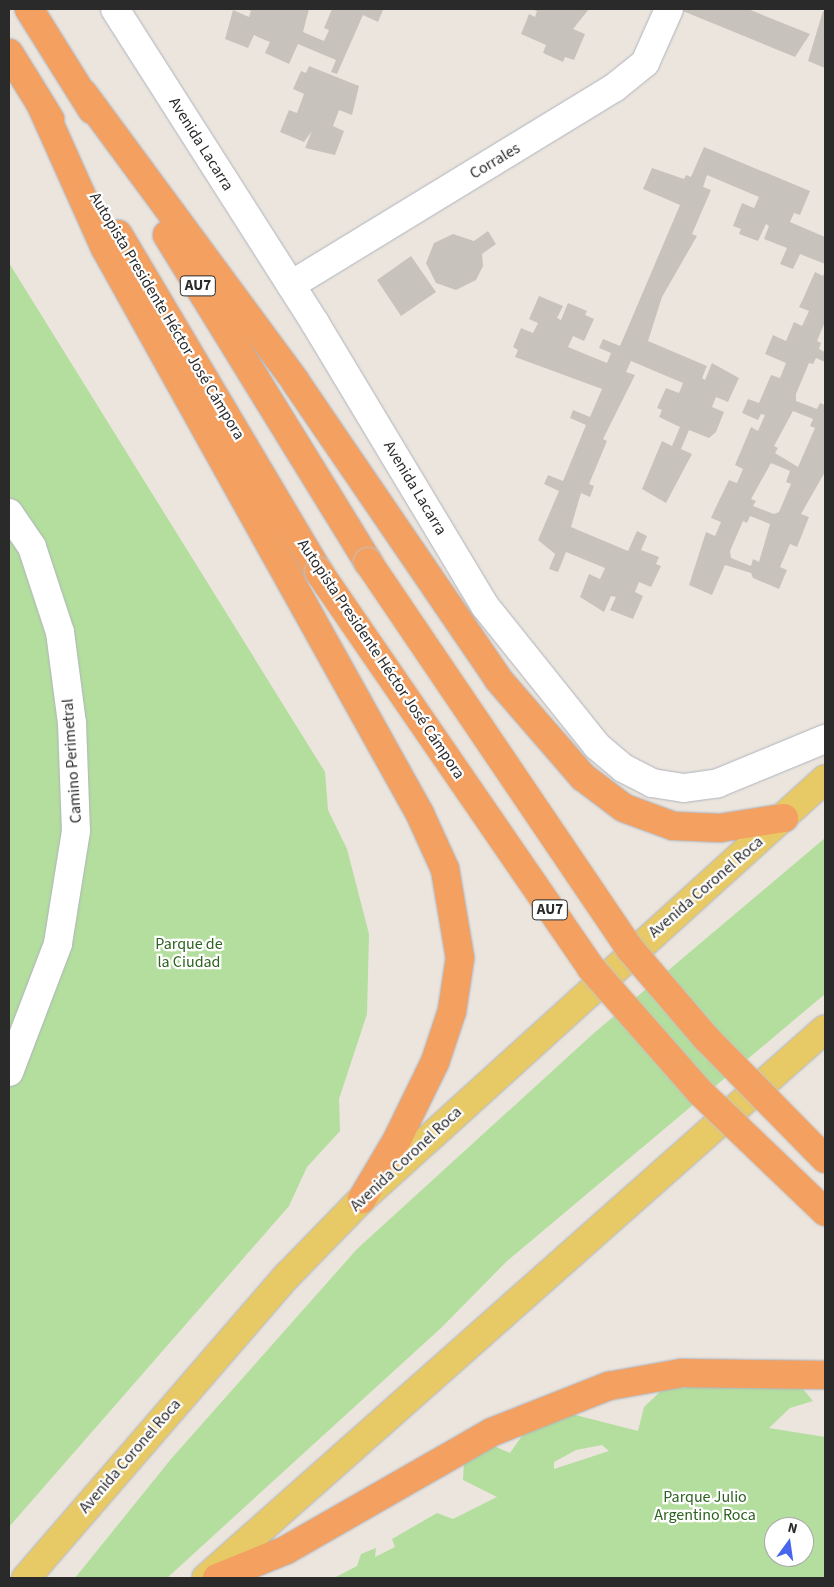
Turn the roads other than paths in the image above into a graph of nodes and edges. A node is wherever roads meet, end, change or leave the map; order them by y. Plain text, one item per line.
1 (30, 9) edge
2 (115, 9) edge
3 (669, 9) edge
4 (9, 53) edge
5 (82, 94) junction
6 (41, 104) junction
7 (291, 285) junction
8 (9, 512) edge
9 (825, 739) edge
10 (825, 779) edge
11 (784, 818) junction
12 (825, 1029) edge
13 (9, 1072) edge
14 (825, 1160) edge
15 (362, 1199) junction
16 (825, 1212) edge
17 (825, 1375) edge
18 (26, 1578) edge
19 (206, 1578) edge
20 (217, 1578) edge

1 - 5 highway, AU7
2 - 7 street, Avenida Lacarra
3 - 7 street, Corrales
4 - 6 highway, Autopista Presidente Héctor José Cámpora / AU7
5 - 11 highway
5 - 14 highway, AU7, bridge
6 - 15 highway
6 - 16 highway, Autopista Presidente Héctor José Cámpora / AU7, bridge
7 - 9 street, Avenida Lacarra
8 - 13 street, Camino Perimetral
10 - 11 main road, Avenida Coronel Roca
11 - 15 main road, Avenida Coronel Roca
12 - 19 main road
15 - 18 main road, Avenida Coronel Roca
17 - 20 highway

